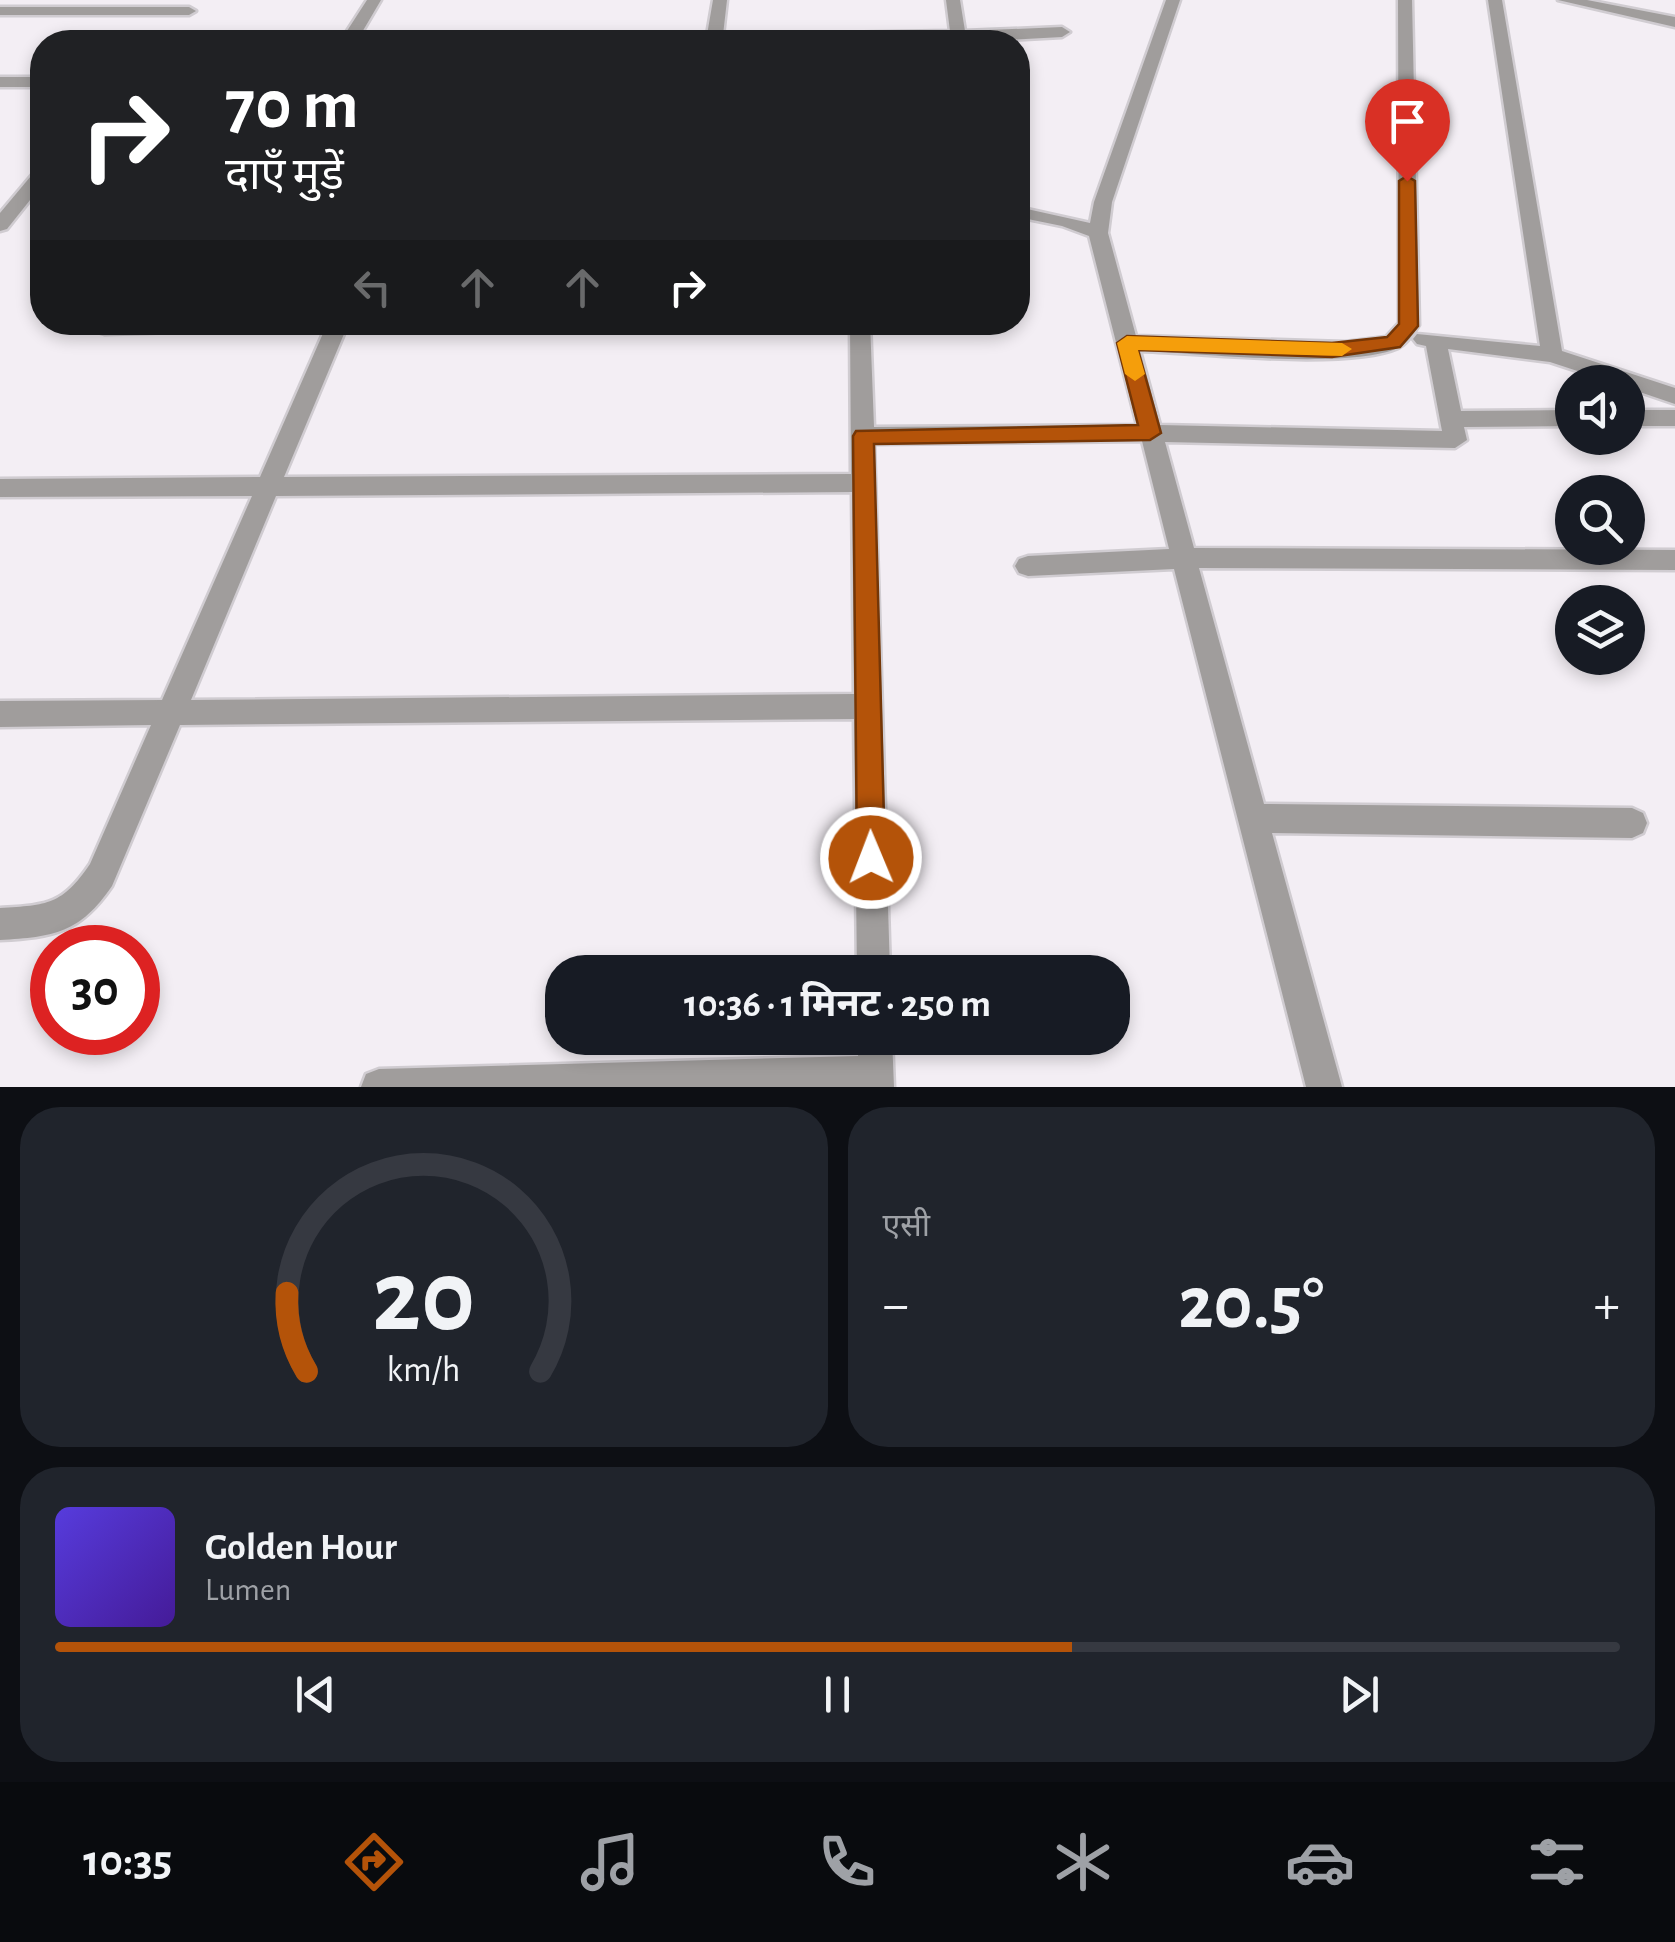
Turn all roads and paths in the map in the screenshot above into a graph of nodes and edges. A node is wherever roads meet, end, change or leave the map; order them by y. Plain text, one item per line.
1 (374, 0) edge
2 (720, 0) edge
3 (953, 0) edge
4 (1173, 0) edge
5 (1404, 0) edge
6 (1495, 0) edge
7 (1564, 0) edge
8 (0, 11) edge
9 (189, 12) dead end
10 (1675, 22) edge
11 (355, 30) edge
12 (716, 30) edge
13 (957, 30) edge
14 (1062, 32) dead end
15 (1030, 34) edge
16 (0, 82) edge
17 (30, 82) edge
18 (30, 197) edge
19 (1030, 214) edge
20 (0, 225) edge
21 (1098, 232) junction
22 (333, 335) edge
23 (860, 335) edge
24 (1399, 336) junction
25 (1436, 340) junction
26 (1127, 343) junction
27 (1552, 355) junction
28 (1675, 396) edge
29 (1555, 418) edge
30 (1645, 418) edge
31 (1675, 418) edge
32 (1450, 419) junction
33 (1150, 433) junction
34 (863, 436) junction
35 (864, 484) junction
36 (266, 485) junction
37 (0, 488) edge
38 (1184, 558) junction
39 (1675, 560) edge
40 (1028, 566) dead end
41 (868, 706) junction
42 (170, 713) junction
43 (0, 714) edge
44 (1254, 818) junction
45 (1632, 823) dead end
46 (0, 924) edge
47 (874, 955) edge
48 (875, 1055) edge
49 (876, 1080) edge
50 (379, 1087) edge
51 (1324, 1087) edge

1 - 11 street
2 - 12 street
3 - 13 street
4 - 21 street
5 - 24 street
6 - 27 street
7 - 10 street
8 - 9 street
14 - 15 street
16 - 17 street
18 - 20 street
19 - 21 street
21 - 26 street
22 - 36 street
23 - 34 street
24 - 25 street
24 - 26 street
25 - 27 street
25 - 32 street
26 - 33 street
27 - 28 street
29 - 32 street
30 - 31 street
32 - 33 street
33 - 34 street
33 - 38 street
34 - 35 street
35 - 36 street
35 - 41 street
36 - 37 street
36 - 42 street
38 - 39 street
38 - 40 street
38 - 44 street
41 - 42 street
41 - 47 street
42 - 43 street
42 - 46 street
44 - 45 street
44 - 51 street
48 - 49 street
49 - 50 street

